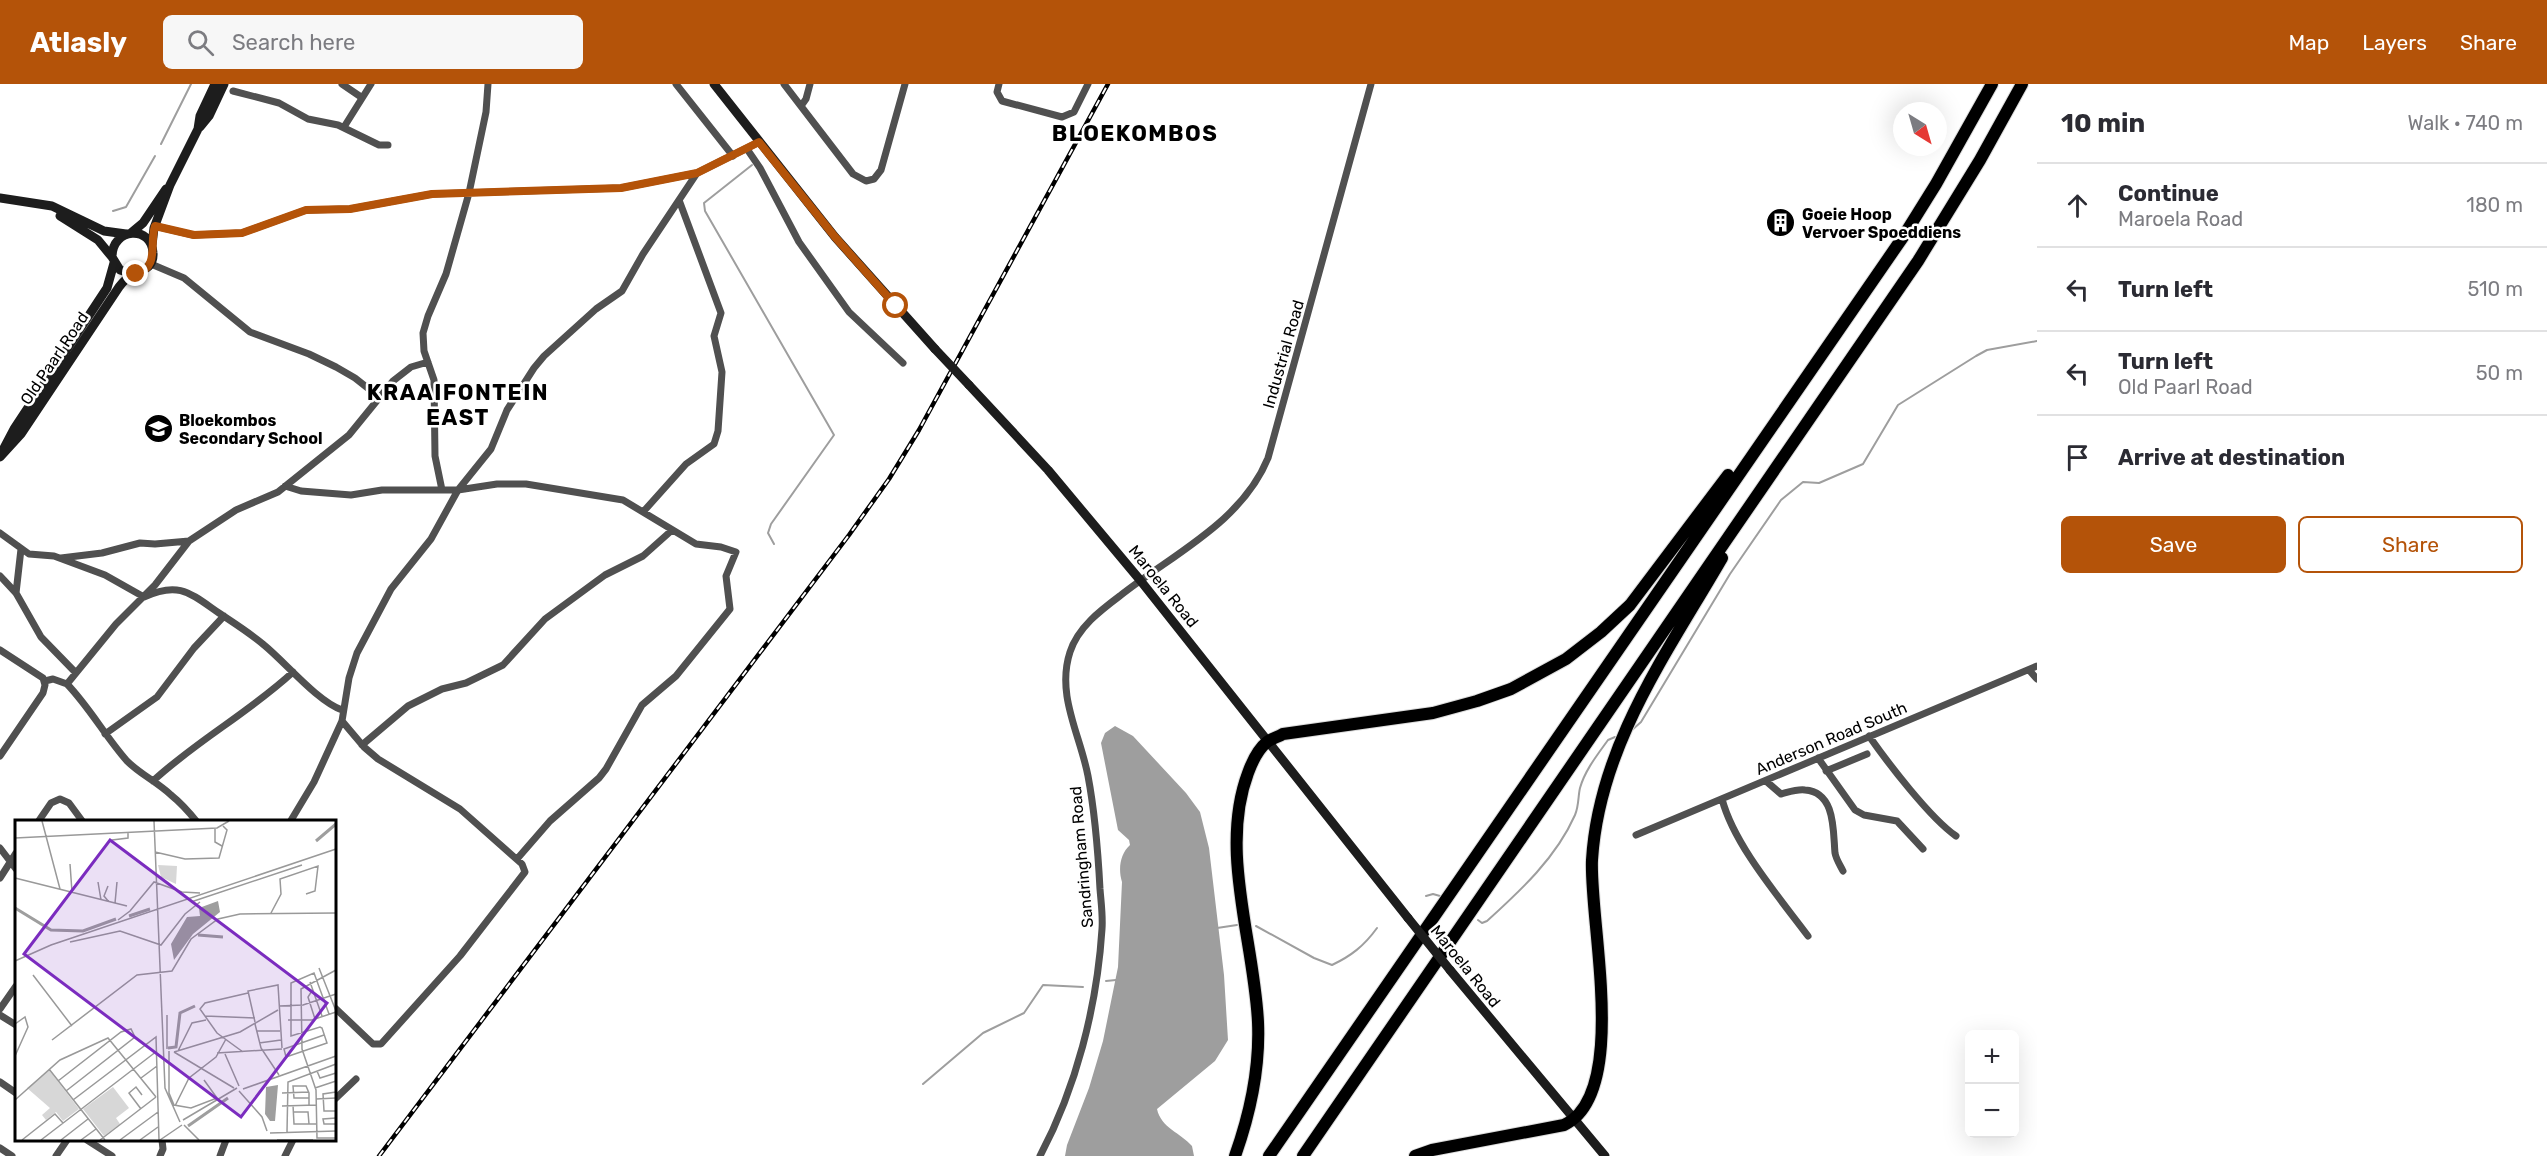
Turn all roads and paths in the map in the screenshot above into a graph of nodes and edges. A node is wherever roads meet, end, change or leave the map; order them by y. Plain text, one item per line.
1 (342, 84) edge
2 (371, 84) edge
3 (488, 84) edge
4 (675, 84) edge
5 (714, 84) edge
6 (784, 84) edge
7 (810, 84) edge
8 (905, 84) edge
9 (999, 84) edge
10 (1088, 84) edge
11 (1371, 84) edge
12 (1992, 84) edge
13 (2022, 84) edge
14 (220, 86) edge
15 (234, 88) edge
16 (361, 97) junction
17 (801, 106) junction
18 (344, 127) junction
19 (759, 142) junction
20 (388, 145) dead end
21 (747, 149) junction
22 (733, 156) junction
23 (697, 173) junction
24 (170, 185) junction
25 (469, 193) junction
26 (0, 198) edge
27 (679, 200) junction
28 (38, 204) junction
29 (155, 226) junction
30 (128, 234) junction
31 (152, 245) junction
32 (113, 260) junction
33 (151, 264) junction
34 (133, 274) junction
35 (1816, 360) junction
36 (428, 362) junction
37 (903, 363) dead end
38 (379, 397) junction
39 (0, 457) edge
40 (1774, 469) junction
41 (285, 486) junction
42 (442, 490) junction
43 (458, 490) junction
44 (643, 512) junction
45 (671, 531) junction
46 (0, 533) edge
47 (189, 541) junction
48 (21, 549) junction
49 (61, 558) junction
50 (0, 576) edge
51 (1140, 580) junction
52 (16, 593) junction
53 (144, 597) junction
54 (224, 616) junction
55 (0, 650) edge
56 (2037, 666) edge
57 (2029, 670) junction
58 (293, 672) junction
59 (76, 673) junction
60 (2037, 679) edge
61 (45, 681) junction
62 (67, 684) junction
63 (342, 710) junction
64 (342, 721) junction
65 (105, 734) junction
66 (1869, 736) junction
67 (1267, 742) junction
68 (362, 745) junction
69 (1867, 754) dead end
70 (0, 756) edge
71 (1818, 758) junction
72 (1826, 771) junction
73 (153, 781) junction
74 (1766, 781) junction
75 (1722, 799) junction
76 (39, 820) edge
77 (81, 820) edge
78 (195, 820) edge
79 (291, 820) edge
80 (1636, 835) dead end
81 (1956, 836) dead end
82 (0, 848) edge
83 (1923, 849) dead end
84 (15, 856) edge
85 (517, 859) junction
86 (11, 862) junction
87 (15, 868) edge
88 (1843, 871) dead end
89 (0, 878) edge
90 (1808, 936) dead end
91 (15, 987) edge
92 (0, 1009) edge
93 (336, 1009) edge
94 (0, 1014) edge
95 (15, 1025) edge
96 (356, 1079) dead end
97 (0, 1082) edge
98 (15, 1092) edge
99 (336, 1098) edge
100 (1575, 1120) junction
101 (67, 1141) edge
102 (89, 1141) edge
103 (162, 1141) edge
104 (226, 1141) edge
105 (292, 1141) edge
106 (0, 1148) edge
107 (12, 1156) edge
108 (56, 1156) edge
109 (112, 1156) edge
110 (160, 1156) edge
111 (220, 1156) edge
112 (285, 1156) edge
113 (1040, 1156) edge
114 (1234, 1156) edge
115 (1269, 1156) edge
116 (1303, 1156) edge
117 (1415, 1156) edge
118 (1605, 1156) edge

1 - 16 street
2 - 16 street
3 - 25 street
4 - 22 street
5 - 19 street, Maroela Road
6 - 17 street
7 - 17 street
8 - 17 street
9 - 10 street
11 - 51 street, Industrial Road
12 - 35 highway
13 - 40 highway
14 - 15 street
14 - 24 street, Old Paarl Road
15 - 18 street
16 - 18 street
18 - 20 street
19 - 21 street
19 - 51 street, Maroela Road, bridge
21 - 22 street
21 - 37 street
22 - 23 street
23 - 25 street
23 - 27 street
24 - 29 street, Old Paarl Road
24 - 30 street, Old Paarl Road
25 - 29 street
25 - 36 street
26 - 28 street
27 - 43 street
27 - 44 street
28 - 30 street
28 - 32 street
29 - 31 street, Old Paarl Road
30 - 31 street
30 - 32 street, Old Paarl Road
31 - 33 street, Old Paarl Road
32 - 34 street
32 - 39 street, Old Paarl Road
33 - 34 street, Old Paarl Road
33 - 38 street
34 - 39 street, Old Paarl Road
35 - 67 highway
35 - 115 highway
36 - 38 street
36 - 42 street
38 - 41 street
40 - 100 highway
40 - 116 highway
41 - 42 street
41 - 47 street
42 - 43 street
43 - 44 street
43 - 63 street
44 - 45 street
45 - 68 street
45 - 85 street
46 - 48 street
47 - 49 street
47 - 53 street
48 - 49 street
48 - 52 street
49 - 53 street
50 - 52 street
51 - 67 street, Maroela Road
51 - 113 street, Sandringham Road
52 - 59 street
53 - 54 street
53 - 59 street
54 - 58 street
54 - 65 street
55 - 61 street
56 - 57 street, Anderson Road South
57 - 60 street
57 - 66 street, Anderson Road South
58 - 63 street
58 - 73 street
59 - 62 street
61 - 62 street
61 - 70 street
62 - 65 street
63 - 64 street
64 - 68 street
64 - 79 street
65 - 73 street
66 - 71 street, Anderson Road South
66 - 81 street
67 - 100 street, Maroela Road, bridge
67 - 114 highway
68 - 85 street
69 - 72 street
71 - 72 street
71 - 74 street, Anderson Road South
72 - 83 street
73 - 78 street
74 - 75 street, Anderson Road South
74 - 88 street
75 - 80 street, Anderson Road South
75 - 90 street
76 - 77 street
82 - 86 street
84 - 86 street
85 - 93 street
86 - 87 street
86 - 89 street
91 - 92 street
94 - 95 street
96 - 99 street
97 - 98 street
100 - 117 highway
100 - 118 street, Maroela Road
101 - 108 street
102 - 109 street
103 - 110 street
104 - 111 street
105 - 112 street
106 - 107 street

